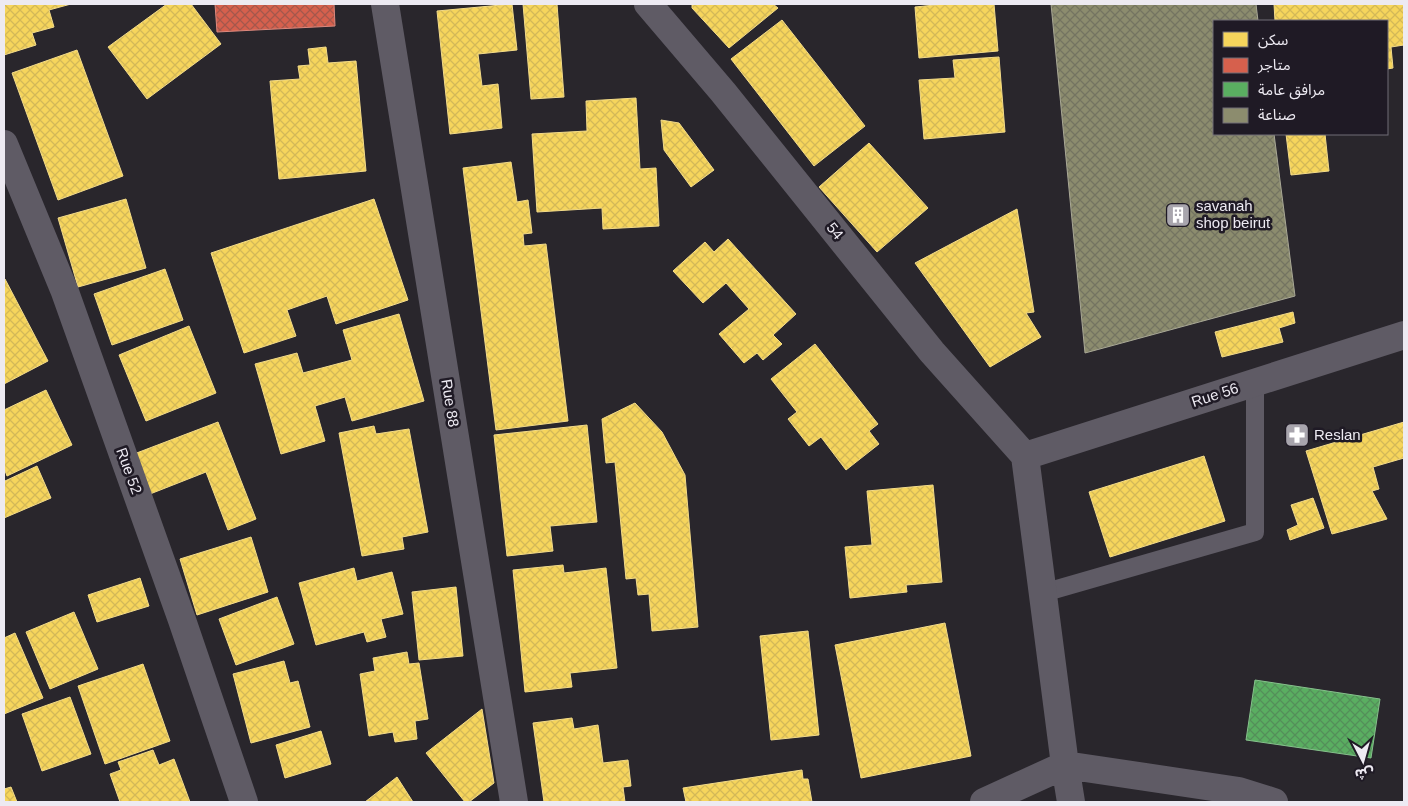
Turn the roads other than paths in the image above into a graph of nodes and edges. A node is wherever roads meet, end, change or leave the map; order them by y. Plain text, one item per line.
1 (385, 4) edge
2 (648, 4) edge
3 (4, 144) edge
4 (1404, 335) edge
5 (1255, 382) junction
6 (1025, 456) junction
7 (1043, 593) junction
8 (1065, 765) junction
9 (244, 802) edge
10 (514, 802) edge
11 (984, 802) edge
12 (1071, 802) edge
13 (1274, 802) edge

1 - 10 street, Rue 88
2 - 6 street, 54
3 - 9 street, Rue 52
4 - 5 street, Rue 56
5 - 6 street, Rue 56
5 - 7 lane
6 - 7 street
7 - 8 street
8 - 11 street
8 - 12 street
8 - 13 street

